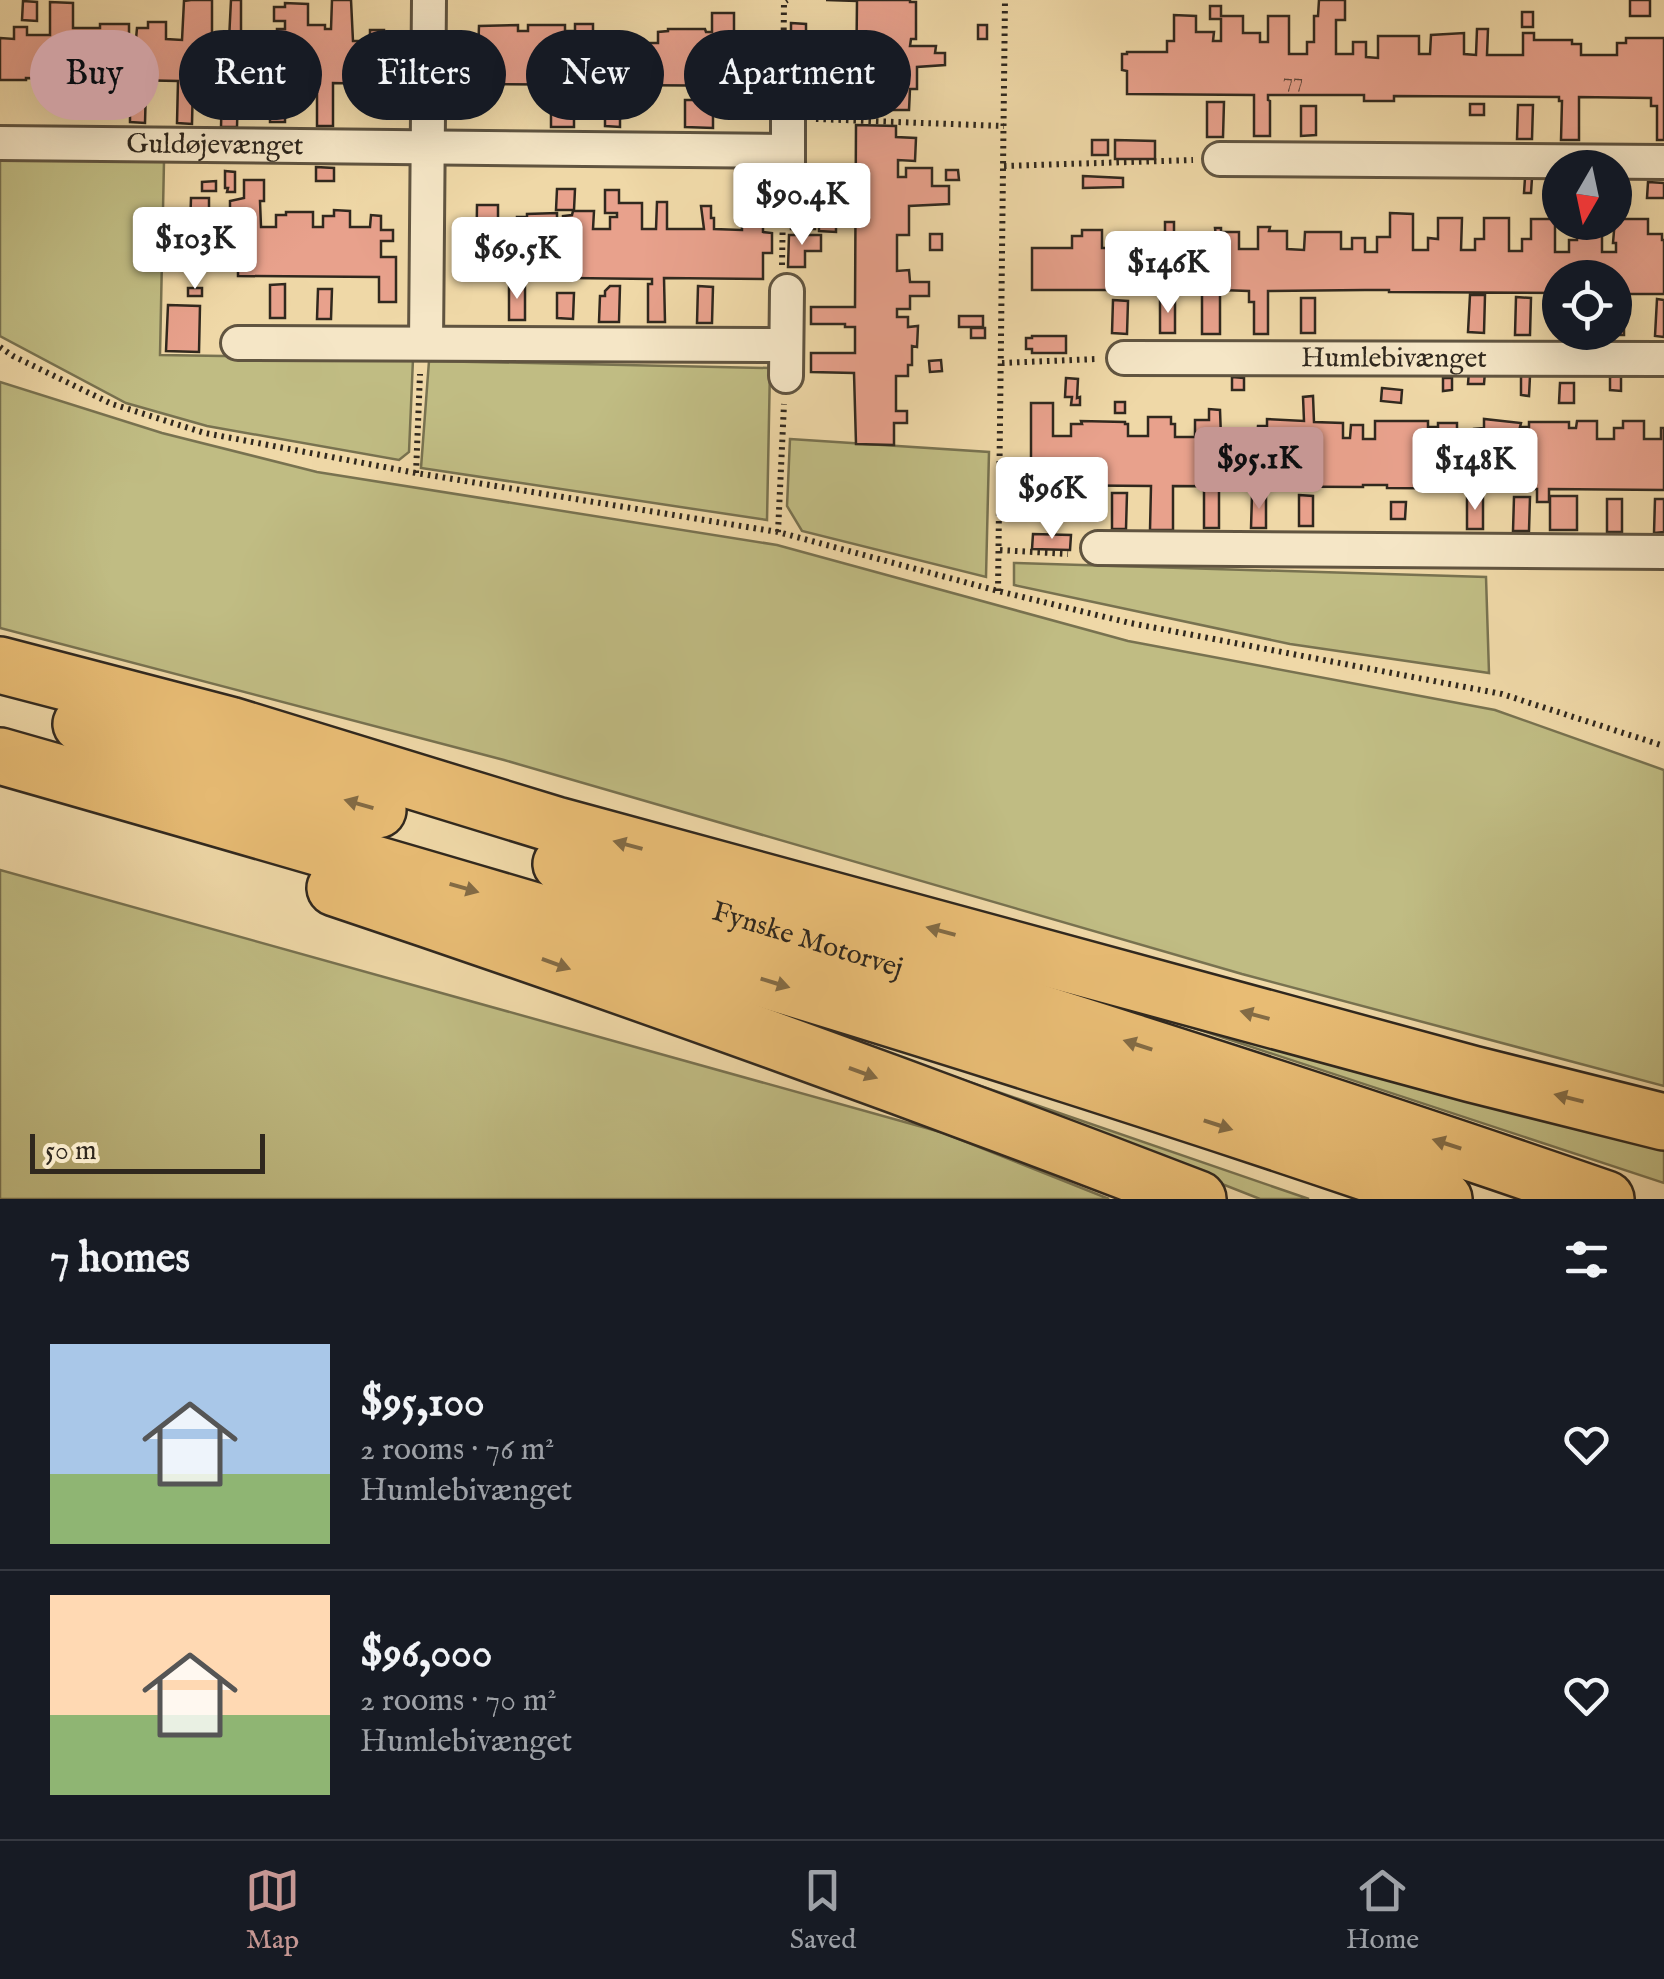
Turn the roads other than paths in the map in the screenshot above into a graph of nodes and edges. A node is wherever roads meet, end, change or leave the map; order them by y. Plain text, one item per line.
1 (429, 0) edge
2 (0, 143) edge
3 (428, 147) junction
4 (788, 149) road end
5 (1220, 159) road end
6 (1664, 162) edge
7 (787, 292) road end
8 (238, 343) dead end
9 (423, 343) junction
10 (1124, 358) road end
11 (1664, 359) edge
12 (1098, 548) road end
13 (1664, 552) edge
14 (0, 665) edge
15 (0, 701) edge
16 (0, 756) edge
17 (0, 775) edge
18 (1664, 1122) edge
19 (1198, 1199) edge
20 (1444, 1199) edge
21 (1606, 1199) edge

1 - 3 street
2 - 3 street, Guldøjevænget
3 - 4 street, Guldøjevænget
3 - 9 street
5 - 6 street
7 - 9 street
8 - 9 street
10 - 11 street, Humlebivænget
12 - 13 street
18 -> 14 highway
21 -> 15 highway, Fynske Motorvej
16 -> 20 highway, Fynske Motorvej
17 -> 19 highway

